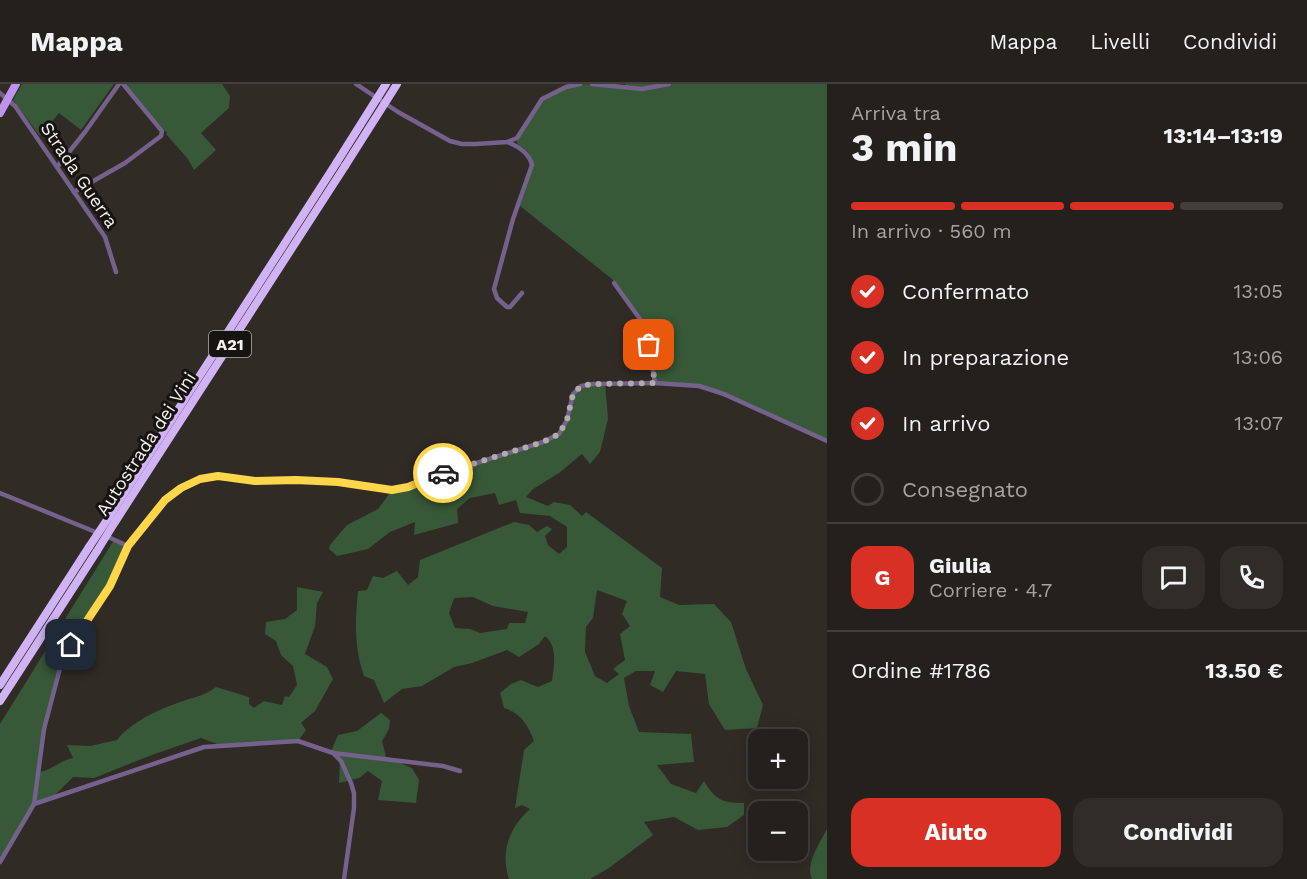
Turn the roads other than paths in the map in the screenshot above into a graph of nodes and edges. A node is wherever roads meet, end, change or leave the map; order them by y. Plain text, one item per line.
1 (16, 84) edge
2 (121, 84) edge
3 (356, 84) edge
4 (386, 84) edge
5 (397, 84) edge
6 (580, 84) edge
7 (592, 84) edge
8 (669, 84) edge
9 (0, 93) edge
10 (8, 99) junction
11 (0, 113) edge
12 (507, 142) junction
13 (341, 164) junction
14 (57, 167) junction
15 (74, 192) junction
16 (116, 272) dead end
17 (614, 283) dead end
18 (522, 293) dead end
19 (655, 383) junction
20 (827, 441) edge
21 (0, 493) edge
22 (128, 546) junction
23 (93, 549) junction
24 (0, 685) edge
25 (0, 701) edge
26 (333, 753) junction
27 (460, 771) dead end
28 (34, 804) junction
29 (0, 862) edge
30 (344, 879) edge

1 - 10 main road
2 - 14 street
2 - 15 street
3 - 12 street
4 - 13 highway, Autostrada dei Vini / A21, bridge
5 - 13 highway, Autostrada dei Vini / A21, bridge
6 - 12 street
7 - 8 street
9 - 10 street, Strada Guerra
10 - 11 main road
10 - 14 street, Strada Guerra
12 - 18 street
13 - 23 highway, Autostrada dei Vini / A21, bridge
14 - 15 street, Strada Guerra
15 - 16 street, Strada Guerra
17 - 19 street
19 - 20 street
19 - 22 street
21 - 22 street
22 - 28 street
23 - 24 highway, Autostrada dei Vini / A21
23 - 25 highway, Autostrada dei Vini / A21
26 - 27 street
26 - 28 street
26 - 30 street
28 - 29 street

